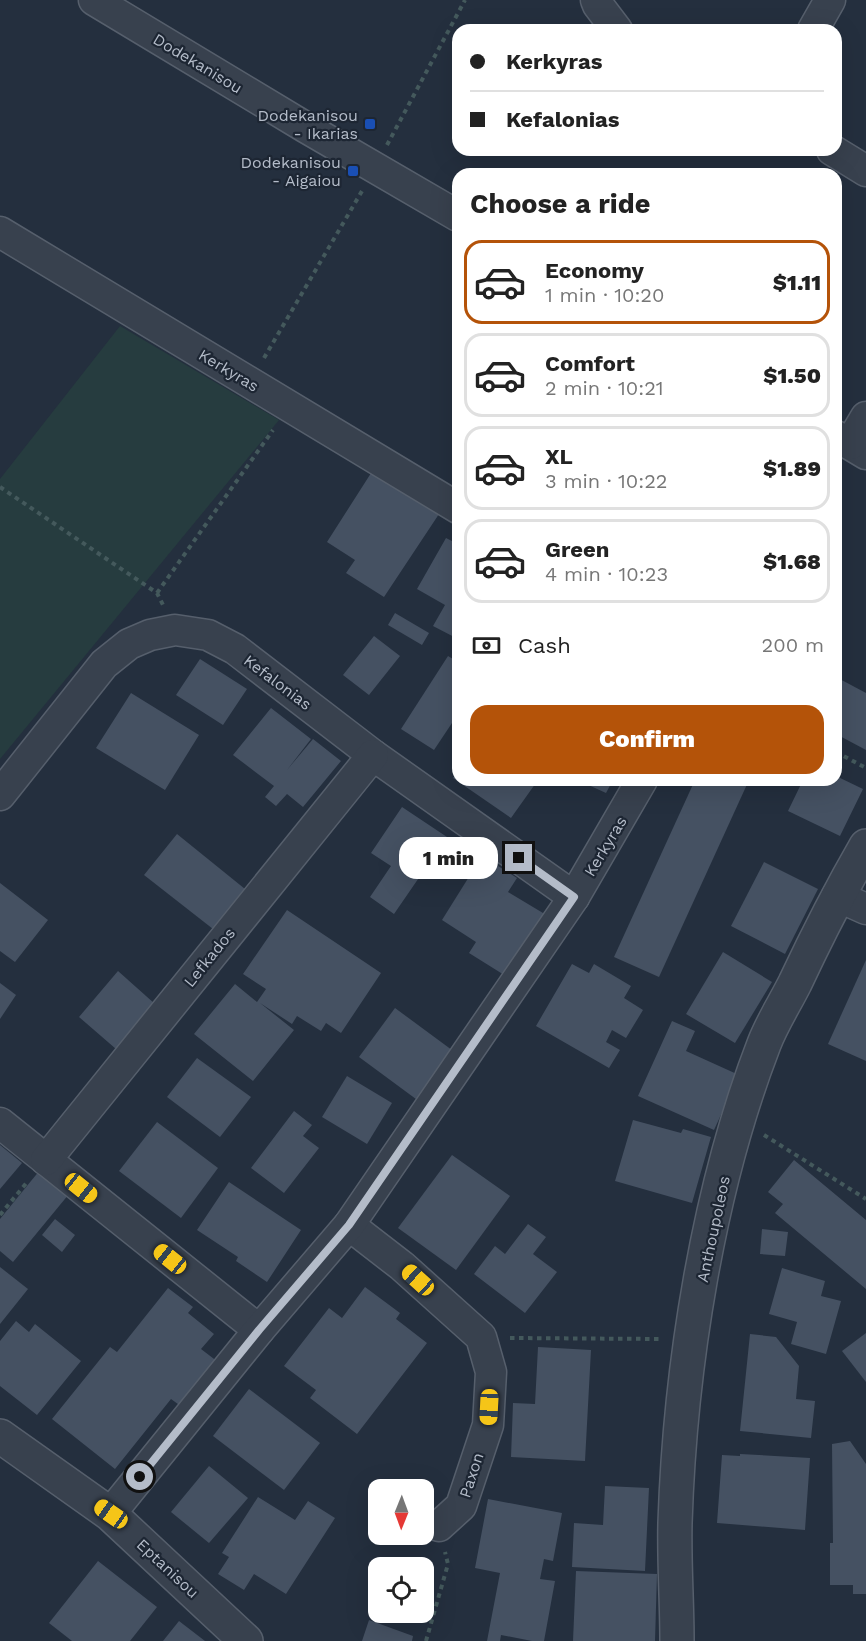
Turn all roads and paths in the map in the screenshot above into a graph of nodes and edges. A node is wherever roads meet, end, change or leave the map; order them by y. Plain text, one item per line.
1 (94, 0) edge
2 (596, 0) edge
3 (831, 0) edge
4 (612, 24) edge
5 (817, 24) edge
6 (842, 156) edge
7 (866, 171) edge
8 (452, 213) edge
9 (0, 232) edge
10 (289, 407) junction
11 (866, 417) edge
12 (851, 445) edge
13 (0, 487) edge
14 (452, 504) edge
15 (157, 593) junction
16 (175, 630) junction
17 (373, 755) junction
18 (842, 755) edge
19 (866, 768) edge
20 (639, 786) edge
21 (0, 795) edge
22 (866, 846) edge
23 (574, 897) junction
24 (852, 902) edge
25 (738, 1119) junction
26 (0, 1123) edge
27 (46, 1160) junction
28 (866, 1199) edge
29 (0, 1215) edge
30 (349, 1225) junction
31 (259, 1330) junction
32 (481, 1338) junction
33 (692, 1339) junction
34 (0, 1436) edge
35 (111, 1514) junction
36 (439, 1526) joint
37 (246, 1641) edge
38 (426, 1641) edge
39 (677, 1641) edge

1 - 8 street, Dodekanisou
2 - 4 street
3 - 5 street
6 - 7 street
9 - 10 street, Kerkyras
10 - 14 street, Kerkyras
10 - 15 path
11 - 12 street
13 - 15 path
15 - 16 path
16 - 17 street, Kefalonias
16 - 21 street, Kefalonias
17 - 23 street, Kefalonias
17 - 27 street, Lefkados
18 - 19 path
20 - 23 street, Kerkyras
22 - 24 street, Anthoupoleos
23 - 30 street, Kerkyras
24 - 25 street, Anthoupoleos
25 - 28 path
25 - 33 street, Anthoupoleos
26 - 27 street
27 - 29 path
27 - 31 street
30 - 31 street, Kerkyras
30 - 32 street
31 - 35 street, Kerkyras
32 - 33 path
32 - 36 street, Paxon
33 - 39 street, Anthoupoleos
34 - 35 street, Eptanisou
35 - 37 street, Eptanisou
36 - 38 path

